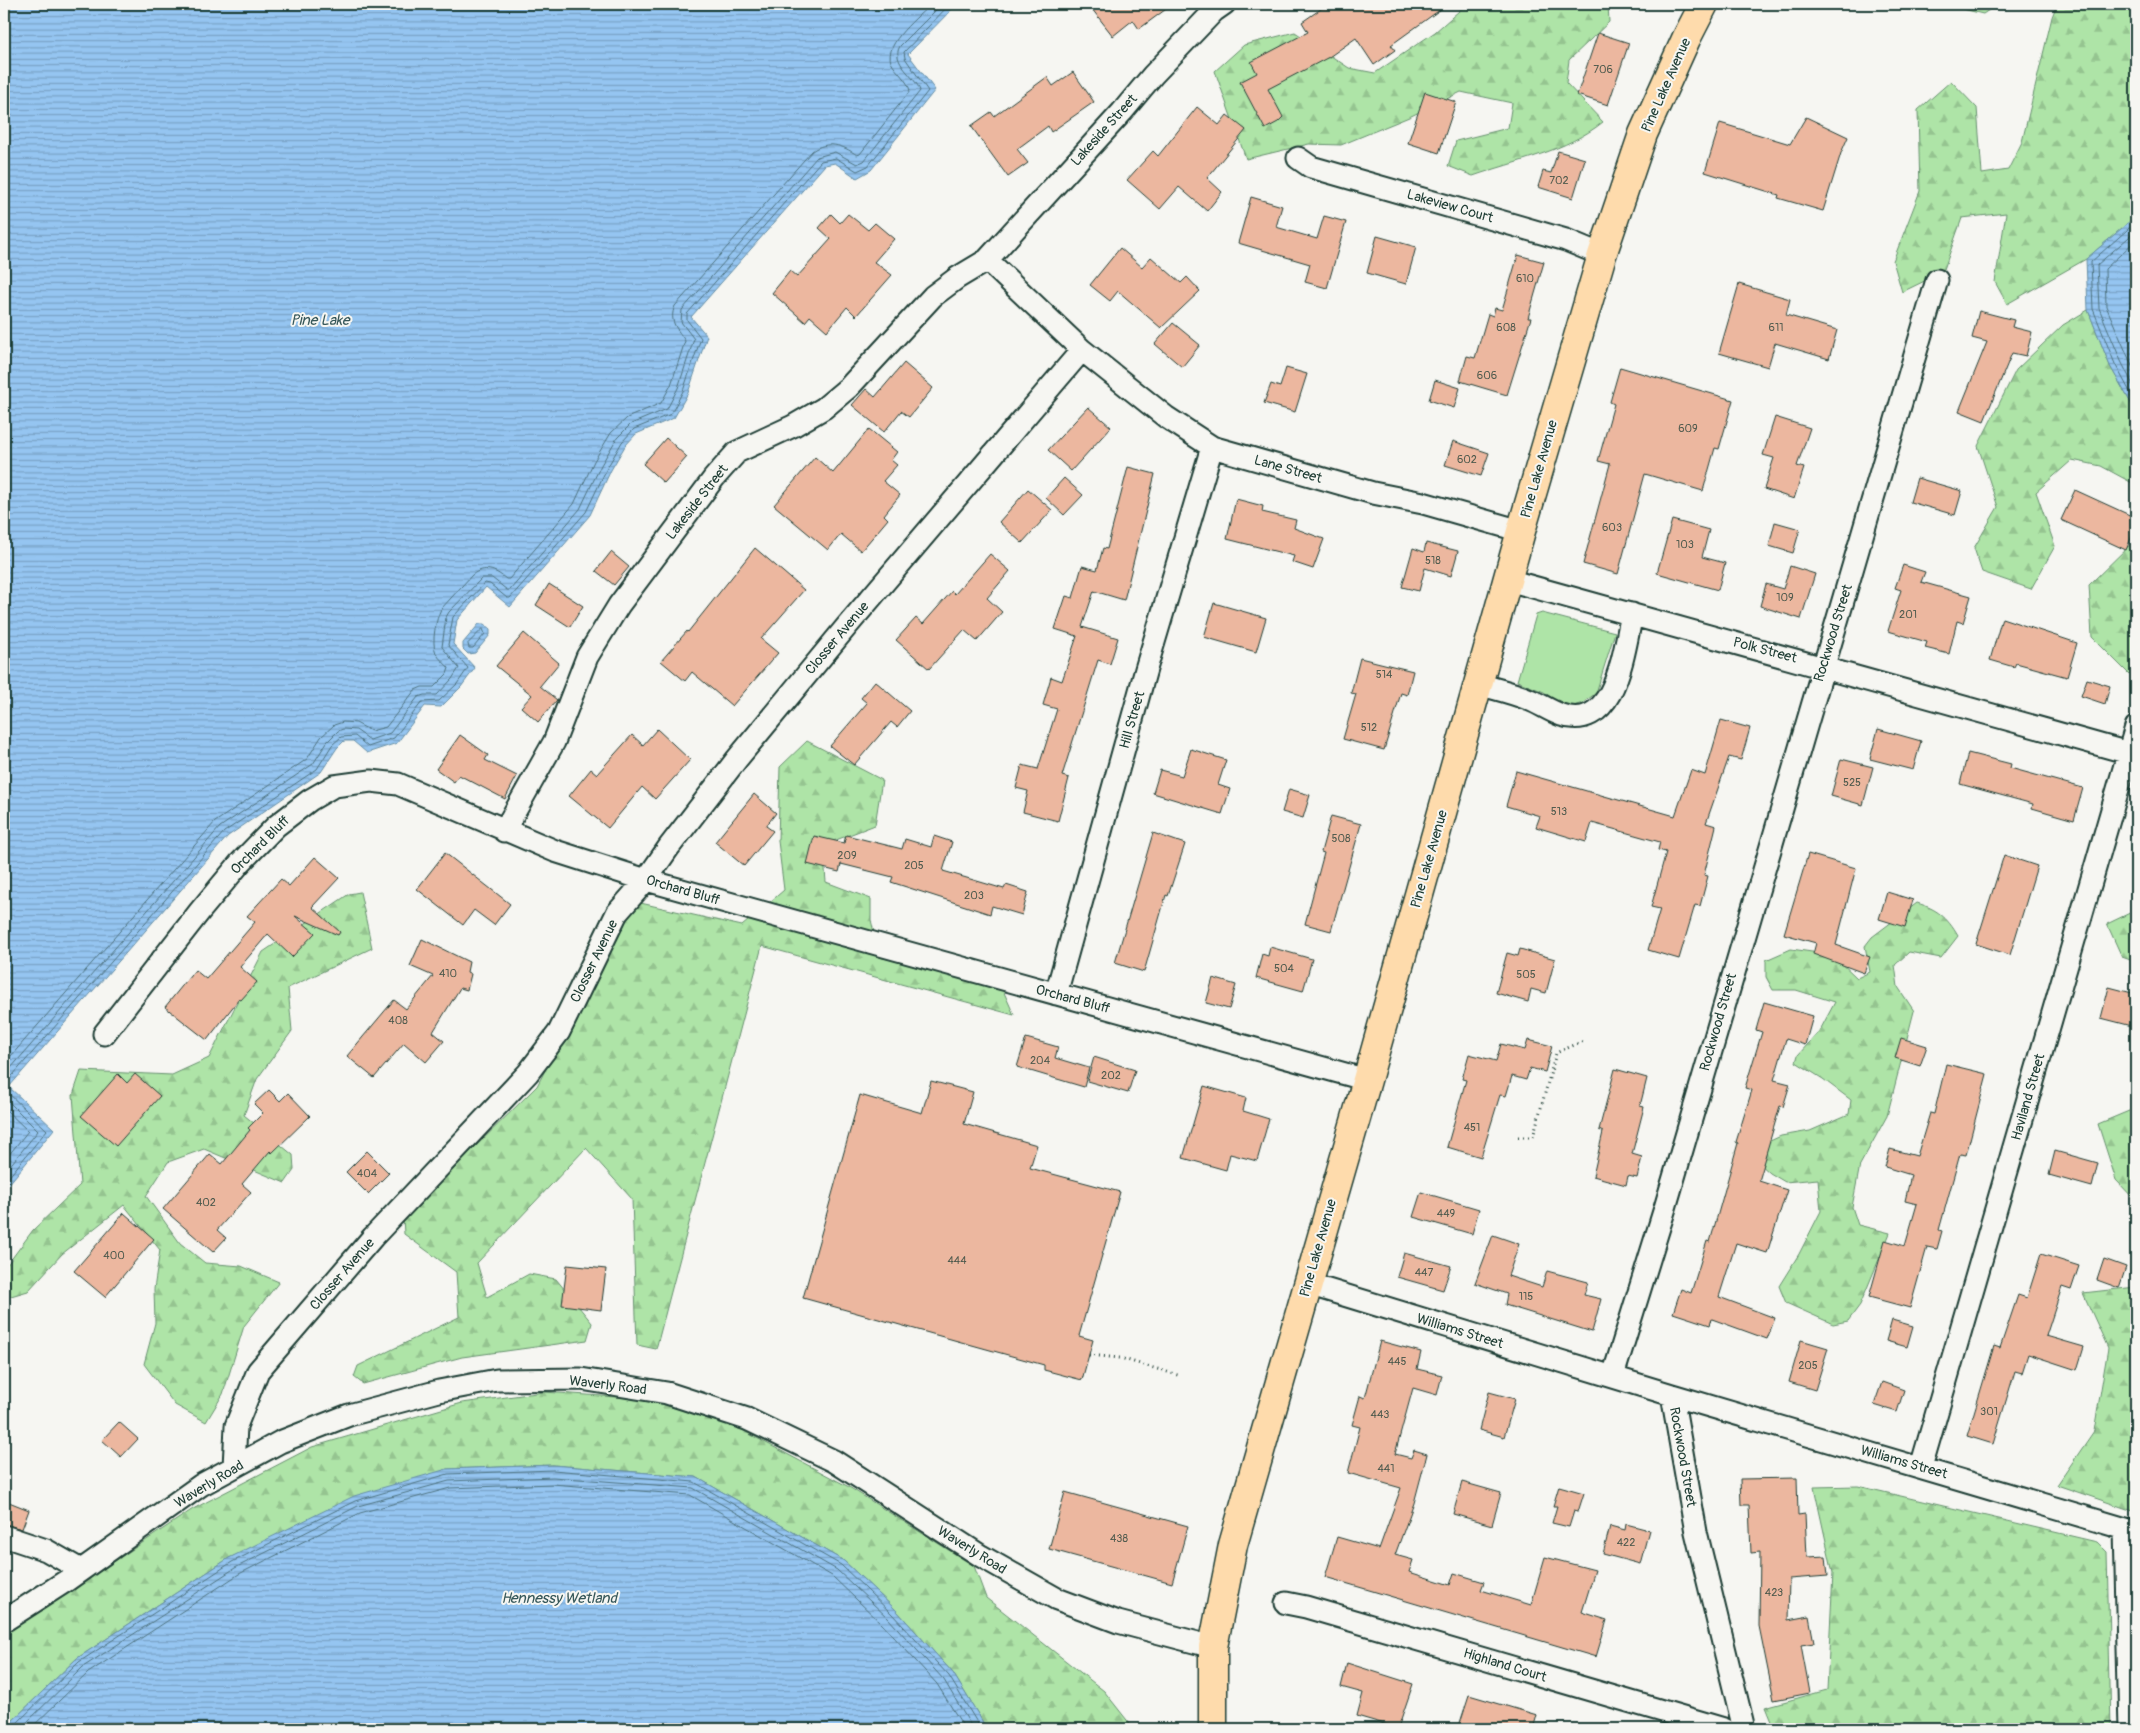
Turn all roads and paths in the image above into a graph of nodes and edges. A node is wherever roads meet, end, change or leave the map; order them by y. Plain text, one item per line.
1 (1224, 4) edge
2 (1704, 4) edge
3 (1298, 158) dead end
4 (1602, 255) junction
5 (986, 260) junction
6 (1937, 280) dead end
7 (1082, 350) junction
8 (1212, 448) junction
9 (1521, 531) junction
10 (1508, 580) junction
11 (1632, 614) junction
12 (1822, 666) junction
13 (1478, 684) junction
14 (2136, 727) edge
15 (2132, 754) edge
16 (504, 831) junction
17 (646, 880) junction
18 (1056, 994) junction
19 (104, 1034) dead end
20 (1586, 1040) dead end
21 (1367, 1080) junction
22 (1518, 1136) dead end
23 (1308, 1284) junction
24 (1089, 1355) dead end
25 (1181, 1376) dead end
26 (1613, 1376) junction
27 (1672, 1395) junction
28 (234, 1467) junction
29 (1920, 1467) junction
30 (2131, 1530) edge
31 (4, 1536) edge
32 (81, 1570) junction
33 (1286, 1603) dead end
34 (4, 1621) edge
35 (1213, 1647) junction
36 (1213, 1729) edge
37 (1724, 1729) edge
38 (1744, 1729) edge
39 (2130, 1729) edge

1 - 5 street, Lakeside Street
2 - 4 main road, Pine Lake Avenue
3 - 4 street, Lakeview Court
4 - 9 main road, Pine Lake Avenue
5 - 7 street
5 - 16 street, Lakeside Street
6 - 12 street, Rockwood Street
7 - 8 street, Lane Street
7 - 17 street, Closser Avenue
8 - 9 street, Lane Street
8 - 18 street, Hill Street
9 - 10 main road, Pine Lake Avenue
10 - 11 street, Polk Street
10 - 13 main road, Pine Lake Avenue
11 - 12 street, Polk Street
11 - 13 street
12 - 15 street, Polk Street
12 - 26 street, Rockwood Street
13 - 21 main road, Pine Lake Avenue
14 - 15 street, Haviland Street
15 - 29 street, Haviland Street
16 - 17 street, Orchard Bluff
16 - 19 street, Orchard Bluff
17 - 18 street, Orchard Bluff
17 - 28 street, Closser Avenue
18 - 21 street, Orchard Bluff
20 - 22 path
21 - 23 main road, Pine Lake Avenue
23 - 26 street, Williams Street
23 - 35 main road, Pine Lake Avenue
24 - 25 path
26 - 27 street, Rockwood Street
27 - 29 street, Williams Street
27 - 38 street, Rockwood Street
28 - 32 street, Waverly Road
28 - 35 street, Waverly Road
29 - 30 street, Williams Street
30 - 39 street
31 - 32 street
32 - 34 street, Waverly Road
33 - 37 street, Highland Court
35 - 36 main road, Pine Lake Avenue

